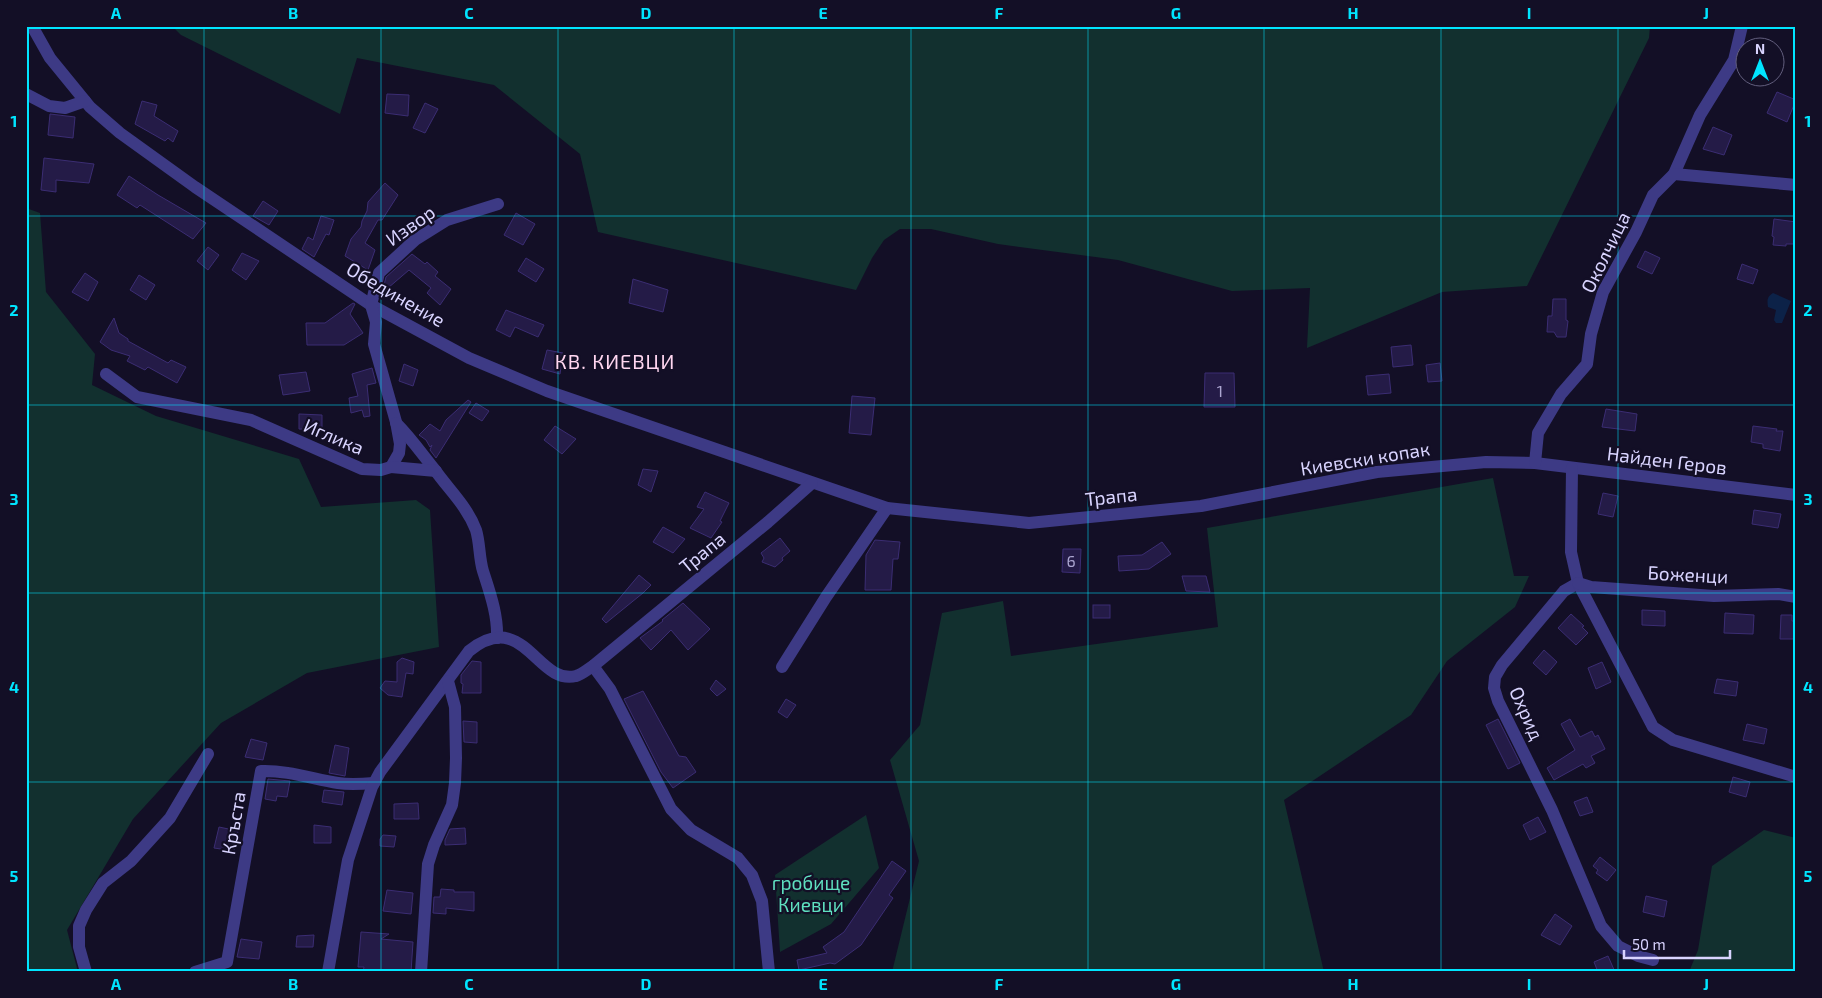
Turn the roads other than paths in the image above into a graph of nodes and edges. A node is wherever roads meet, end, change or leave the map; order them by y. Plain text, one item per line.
1 (32, 26) edge
2 (1742, 26) edge
3 (26, 94) edge
4 (85, 101) junction
5 (1674, 174) junction
6 (1796, 185) edge
7 (498, 204) dead end
8 (371, 305) junction
9 (106, 374) dead end
10 (396, 422) junction
11 (1535, 463) junction
12 (391, 467) junction
13 (1572, 468) junction
14 (436, 472) junction
15 (812, 483) junction
16 (1796, 495) edge
17 (1202, 506) joint
18 (887, 508) junction
19 (1578, 583) junction
20 (1796, 597) edge
21 (497, 638) junction
22 (593, 666) junction
23 (782, 667) dead end
24 (448, 681) junction
25 (208, 754) dead end
26 (1796, 777) edge
27 (374, 783) junction
28 (1653, 960) dead end
29 (86, 972) edge
30 (195, 972) edge
31 (328, 972) edge
32 (422, 972) edge
33 (769, 972) edge

1 - 4 street, Обединение
2 - 5 street
3 - 4 street
4 - 8 street, Обединение
5 - 6 street
5 - 11 street, Околчица
7 - 8 street, Извор
8 - 10 street
8 - 15 street, Обединение
9 - 12 street, Иглика
10 - 12 street
10 - 14 street
11 - 13 street, Найден Геров
11 - 17 street, Киевски копак
12 - 14 street, Иглика
13 - 16 street, Найден Геров
13 - 19 street
14 - 21 street
15 - 18 street, Трапа
15 - 22 street, Трапа
17 - 18 street, Трапа
18 - 23 street
19 - 20 street, Боженци
19 - 26 street
19 - 28 street, Охрид
21 - 22 street
21 - 24 street
22 - 33 street
24 - 27 street
24 - 32 street
25 - 29 street
27 - 30 street, Кръста
27 - 31 street

